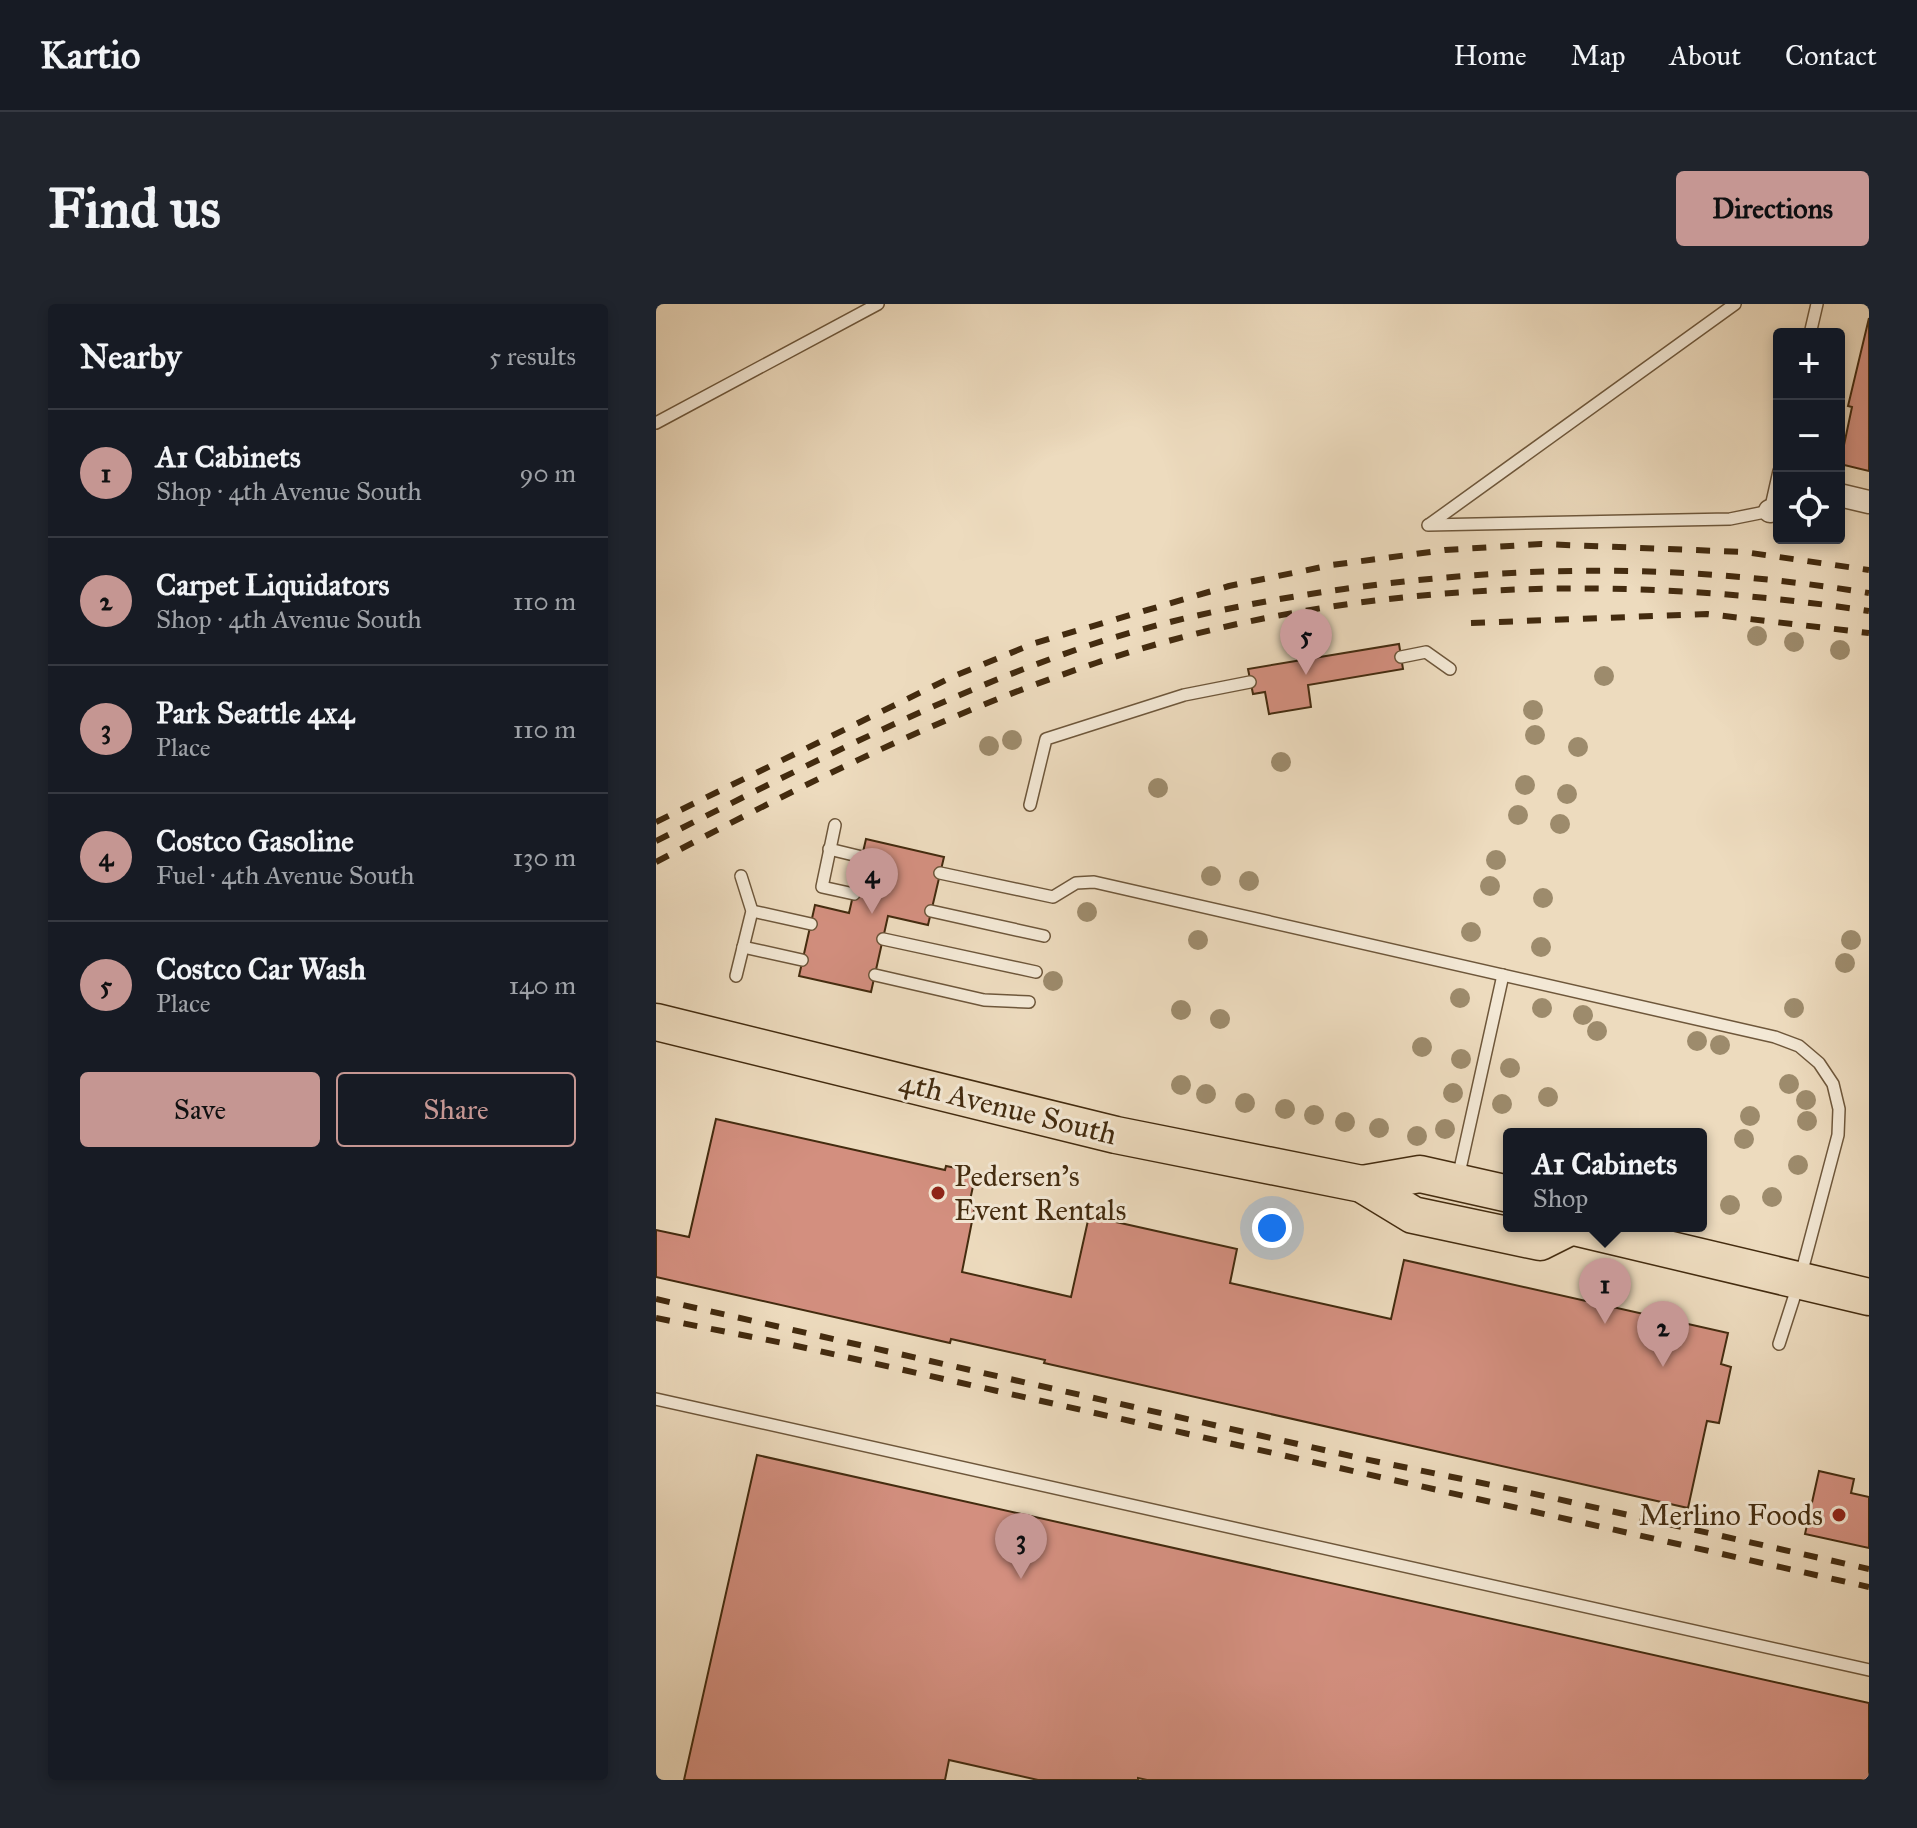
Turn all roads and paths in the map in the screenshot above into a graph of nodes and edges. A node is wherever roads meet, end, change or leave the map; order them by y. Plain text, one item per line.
1 (878, 304) edge
2 (1735, 304) edge
3 (1817, 304) edge
4 (1811, 328) edge
5 (656, 423) edge
6 (1845, 496) edge
7 (1869, 502) edge
8 (1773, 510) edge
9 (1401, 657) dead end
10 (1450, 669) dead end
11 (1250, 682) dead end
12 (1030, 805) dead end
13 (835, 825) dead end
14 (829, 849) junction
15 (862, 857) dead end
16 (940, 873) dead end
17 (741, 876) dead end
18 (854, 894) dead end
19 (752, 911) junction
20 (931, 911) dead end
21 (811, 924) dead end
22 (1044, 936) dead end
23 (883, 939) dead end
24 (743, 947) junction
25 (802, 960) dead end
26 (1036, 972) dead end
27 (875, 975) dead end
28 (1503, 975) junction
29 (736, 976) dead end
30 (1029, 1002) dead end
31 (656, 1022) edge
32 (1458, 1182) junction
33 (1362, 1184) junction
34 (1503, 1193) edge
35 (1559, 1232) edge
36 (1595, 1232) edge
37 (1799, 1282) junction
38 (1869, 1297) edge
39 (1779, 1344) dead end
40 (656, 1399) edge
41 (1869, 1670) edge

1 - 5 lane
2 - 8 lane
3 - 4 lane
6 - 7 street
9 - 10 lane
11 - 12 lane
13 - 14 lane
14 - 15 lane
14 - 18 lane
16 - 28 lane
17 - 19 lane
19 - 21 lane
19 - 24 lane
20 - 22 lane
23 - 26 lane
24 - 25 lane
24 - 29 lane
27 - 30 lane
28 - 32 lane
28 - 37 lane
31 - 33 main road, 4th Avenue South
32 - 33 main road, 4th Avenue South
32 - 34 main road, 4th Avenue South
33 - 35 main road, 4th Avenue South
36 - 37 main road, 4th Avenue South
37 - 38 main road, 4th Avenue South
37 - 39 lane
40 - 41 lane

